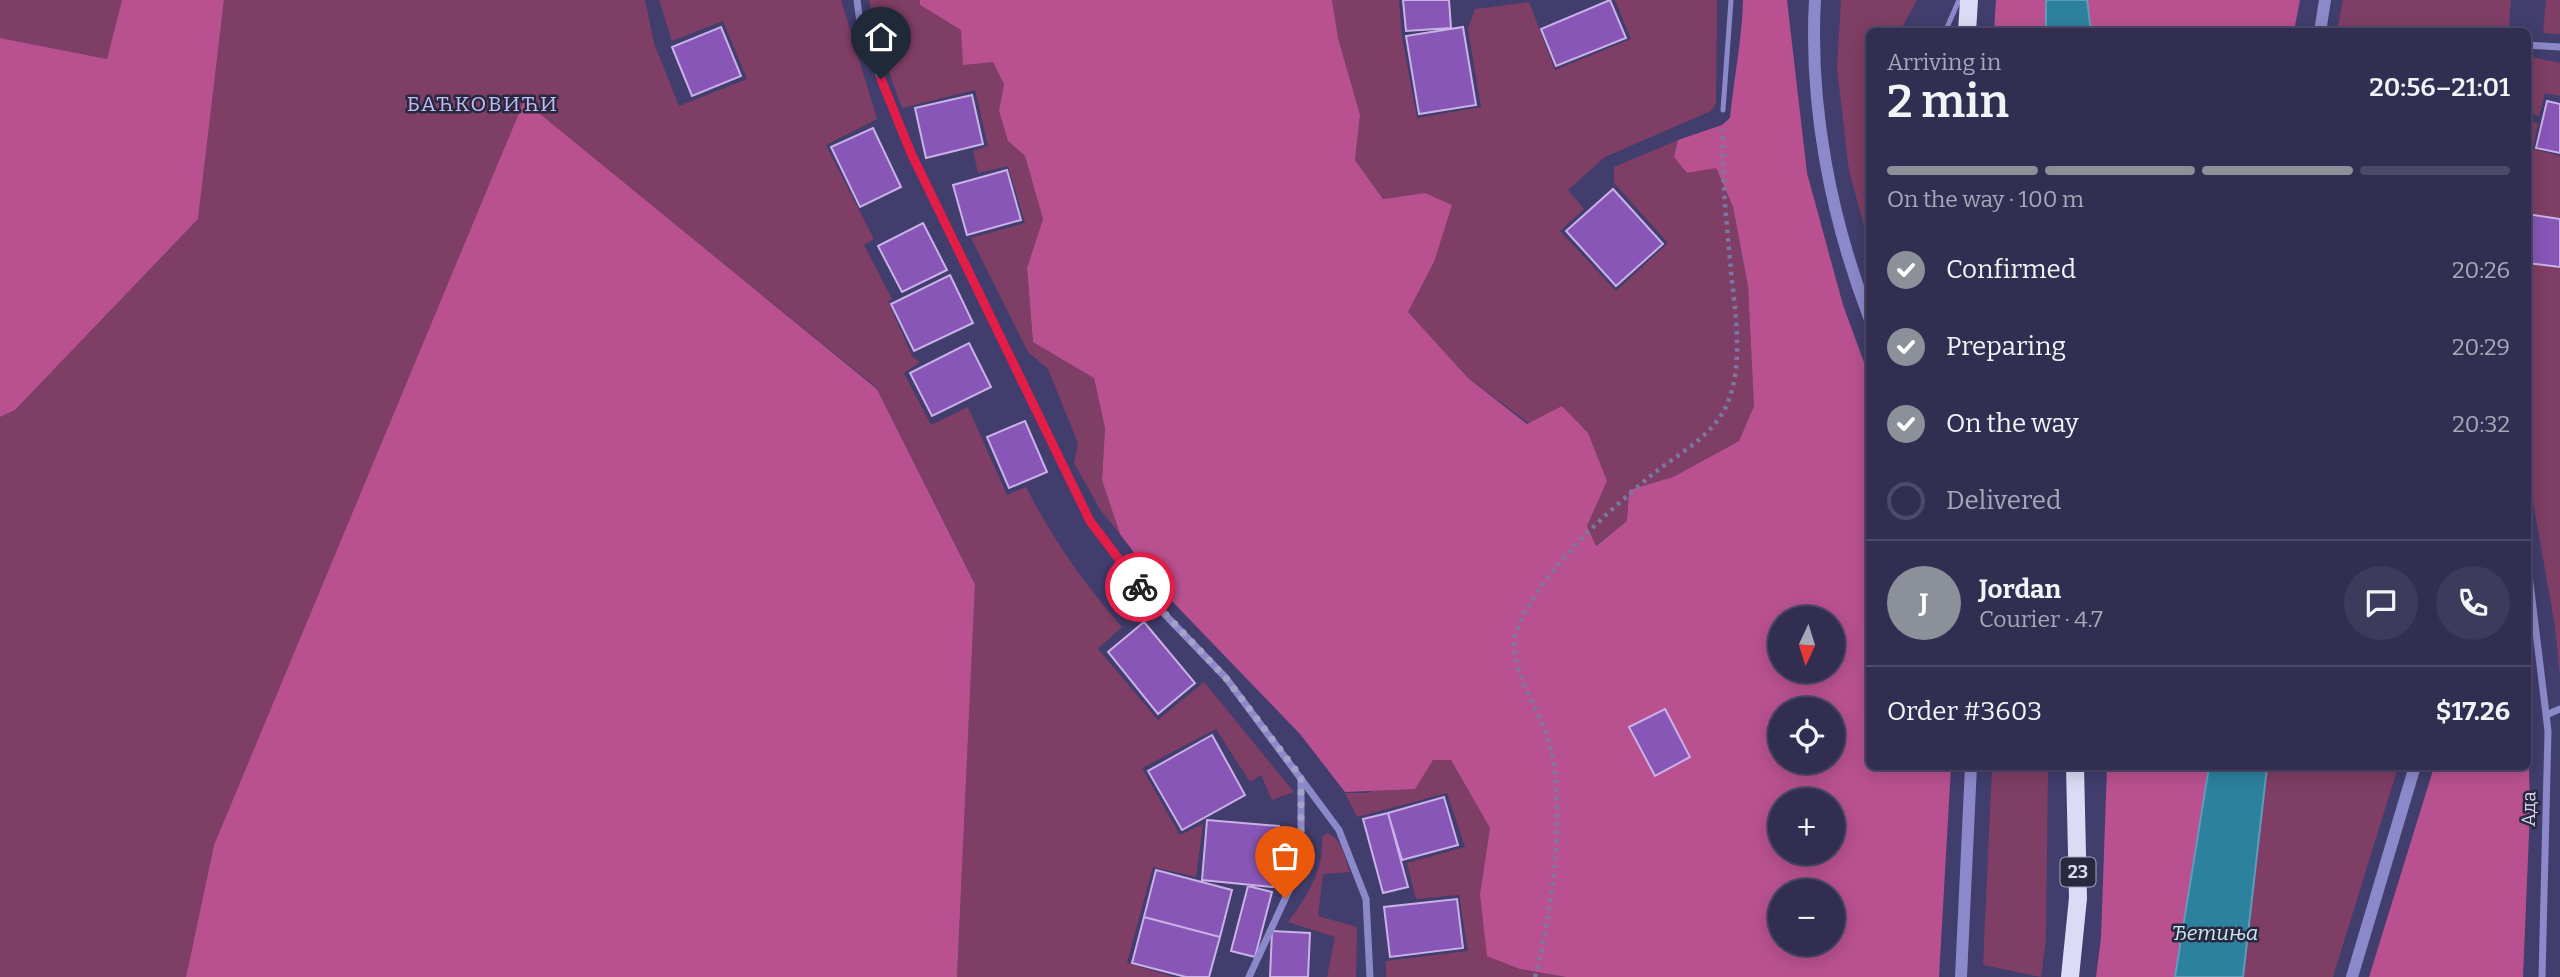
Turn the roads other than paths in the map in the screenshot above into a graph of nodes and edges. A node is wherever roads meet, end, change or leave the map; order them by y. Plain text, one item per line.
1 (857, 0) edge
2 (1731, 0) edge
3 (1815, 0) edge
4 (1959, 0) edge
5 (1969, 0) edge
6 (2325, 0) edge
7 (1947, 28) edge
8 (1967, 28) edge
9 (2321, 28) edge
10 (2531, 45) edge
11 (2560, 47) edge
12 (1723, 110) road end
13 (1866, 307) edge
14 (2531, 591) edge
15 (2560, 709) edge
16 (2546, 715) junction
17 (1971, 770) edge
18 (2075, 770) edge
19 (2414, 770) edge
20 (1301, 777) junction
21 (1249, 977) edge
22 (1370, 977) edge
23 (1961, 977) edge
24 (2070, 977) edge
25 (2352, 977) edge
26 (2542, 977) edge

1 - 20 street
2 - 12 lane
3 - 13 street
4 - 7 lane
5 - 8 main road
6 - 9 street
10 - 11 street
14 - 16 street, Ада
15 - 16 street
16 - 26 street, Ада
17 - 23 street
18 - 24 main road, 23
19 - 25 street
20 - 21 street
20 - 22 street

